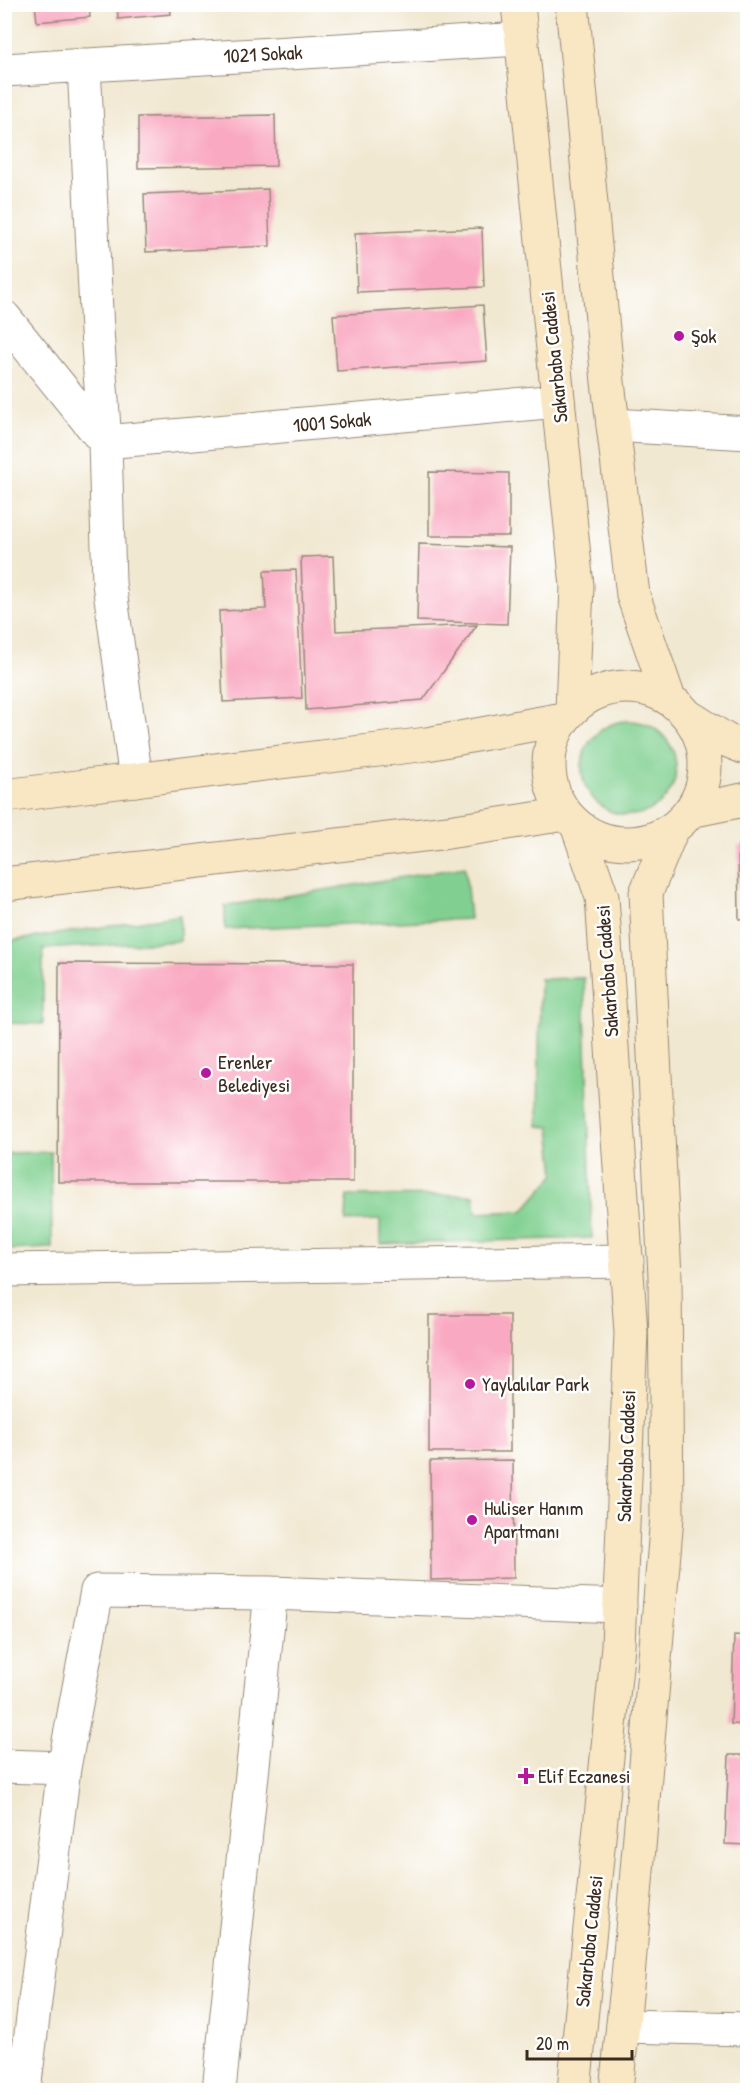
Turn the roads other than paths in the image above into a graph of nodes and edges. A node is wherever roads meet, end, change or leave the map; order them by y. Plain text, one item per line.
1 (518, 4) edge
2 (572, 4) edge
3 (522, 39) junction
4 (84, 65) junction
5 (4, 70) edge
6 (4, 317) edge
7 (558, 401) junction
8 (613, 425) junction
9 (747, 433) edge
10 (105, 442) junction
11 (678, 707) junction
12 (567, 714) junction
13 (747, 749) edge
14 (136, 780) junction
15 (4, 796) edge
16 (747, 799) edge
17 (571, 820) junction
18 (681, 820) junction
19 (4, 884) edge
20 (627, 1261) junction
21 (4, 1270) edge
22 (271, 1593) junction
23 (620, 1606) junction
24 (4, 1766) edge
25 (64, 1768) junction
26 (623, 2026) junction
27 (747, 2029) edge
28 (24, 2091) edge
29 (219, 2091) edge
30 (574, 2091) edge
31 (615, 2091) edge

1 - 3 main road, Sakarbaba Caddesi
2 - 8 main road
3 - 4 street, 1021 Sokak
3 - 7 main road, Sakarbaba Caddesi
4 - 5 street, 1021 Sokak
4 - 10 street
6 - 10 street
7 - 10 street, 1001 Sokak
7 - 12 main road, Sakarbaba Caddesi
8 - 9 street
8 - 11 main road
10 - 14 street
11 - 12 main road
11 - 13 main road
11 - 18 main road
12 - 14 main road
12 - 17 main road
14 - 15 main road
16 - 18 main road
17 - 18 main road
17 - 19 main road
17 - 20 main road, Sakarbaba Caddesi
18 - 26 main road, Sakarbaba Caddesi
20 - 21 street
20 - 23 main road, Sakarbaba Caddesi
22 - 23 street
22 - 25 street
22 - 29 street
23 - 30 main road, Sakarbaba Caddesi
24 - 25 street
25 - 28 street
26 - 27 street
26 - 31 main road, Sakarbaba Caddesi

